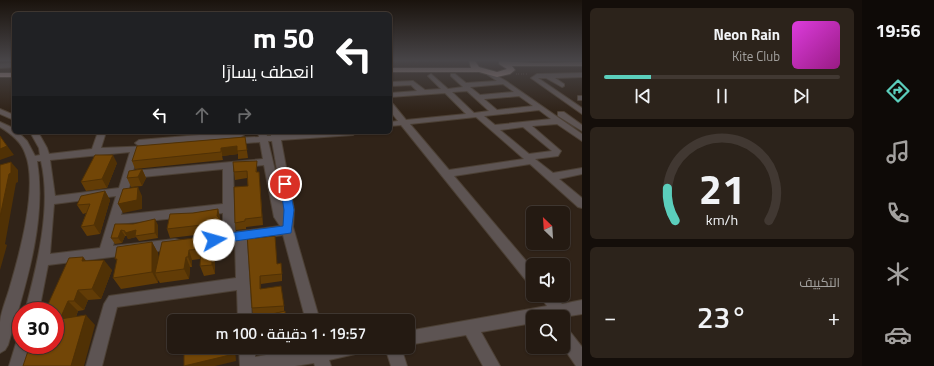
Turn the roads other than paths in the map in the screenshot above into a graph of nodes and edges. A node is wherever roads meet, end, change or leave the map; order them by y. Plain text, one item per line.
1 (433, 78) edge
2 (457, 78) edge
3 (497, 78) edge
4 (511, 78) edge
5 (534, 78) edge
6 (551, 78) edge
7 (504, 82) junction
8 (392, 84) edge
9 (562, 85) dead end
10 (467, 87) junction
11 (447, 91) junction
12 (424, 93) junction
13 (521, 94) junction
14 (392, 95) edge
15 (478, 97) junction
16 (392, 108) edge
17 (540, 108) junction
18 (0, 111) edge
19 (496, 113) junction
20 (475, 115) junction
21 (12, 117) edge
22 (562, 119) junction
23 (581, 119) edge
24 (0, 124) edge
25 (392, 124) edge
26 (406, 125) junction
27 (525, 125) junction
28 (392, 128) edge
29 (494, 128) junction
30 (12, 132) edge
31 (15, 134) edge
32 (36, 134) edge
33 (101, 134) edge
34 (225, 134) edge
35 (268, 134) edge
36 (185, 136) edge
37 (582, 138) edge
38 (136, 149) junction
39 (110, 150) junction
40 (96, 151) junction
41 (47, 157) junction
42 (32, 159) junction
43 (530, 159) junction
44 (268, 161) junction
45 (228, 165) junction
46 (582, 171) edge
47 (446, 174) junction
48 (128, 175) junction
49 (550, 177) junction
50 (124, 190) junction
51 (49, 201) junction
52 (580, 201) edge
53 (228, 208) junction
54 (115, 220) junction
55 (287, 228) junction
56 (235, 237) junction
57 (105, 253) junction
58 (43, 260) junction
59 (526, 271) edge
60 (244, 283) junction
61 (34, 302) edge
62 (582, 307) edge
63 (569, 310) edge
64 (246, 314) edge
65 (311, 314) edge
66 (526, 318) edge
67 (470, 327) junction
68 (415, 337) edge
69 (570, 344) edge
70 (0, 345) edge
71 (20, 354) edge
72 (247, 354) edge
73 (395, 354) edge
74 (320, 356) edge
75 (582, 360) edge
76 (17, 366) edge
77 (94, 366) edge
78 (248, 366) edge
79 (251, 366) edge
80 (400, 366) edge
81 (492, 366) edge

1 - 11 street
2 - 10 street
3 - 7 street
4 - 22 street
5 - 23 street
6 - 9 street
7 - 10 street
7 - 13 street
8 - 12 street
10 - 11 street
10 - 15 street
11 - 12 street
11 - 20 street
12 - 14 street
13 - 15 street
13 - 17 street
15 - 19 street
16 - 26 street
17 - 19 street
17 - 22 street
18 - 21 street
19 - 20 street
20 - 26 street
20 - 29 street
22 - 23 street
22 - 27 street
22 - 37 street
24 - 30 street
25 - 26 street
26 - 28 street
26 - 47 street
27 - 29 street
27 - 43 street
29 - 43 street
31 - 42 street
32 - 41 street
33 - 40 street
34 - 35 street
34 - 36 street
35 - 38 street
35 - 44 street
35 - 55 street
36 - 39 street
38 - 39 street
38 - 48 street
39 - 40 street
40 - 41 street
41 - 42 street
41 - 51 street
42 - 70 street
43 - 47 street
43 - 49 street
44 - 45 street
44 - 55 street
45 - 48 street
45 - 53 street
46 - 49 street
47 - 59 street
48 - 50 street
49 - 52 street
50 - 51 street
50 - 54 street
51 - 58 street
53 - 54 street
53 - 56 street
54 - 57 street
55 - 56 street
55 - 65 street
56 - 57 street
56 - 60 street
57 - 58 street
58 - 61 street
60 - 64 street
60 - 77 street
62 - 63 street
66 - 67 street
67 - 68 street
67 - 81 street
69 - 75 street
71 - 76 street
72 - 78 street
73 - 80 street
74 - 79 street

